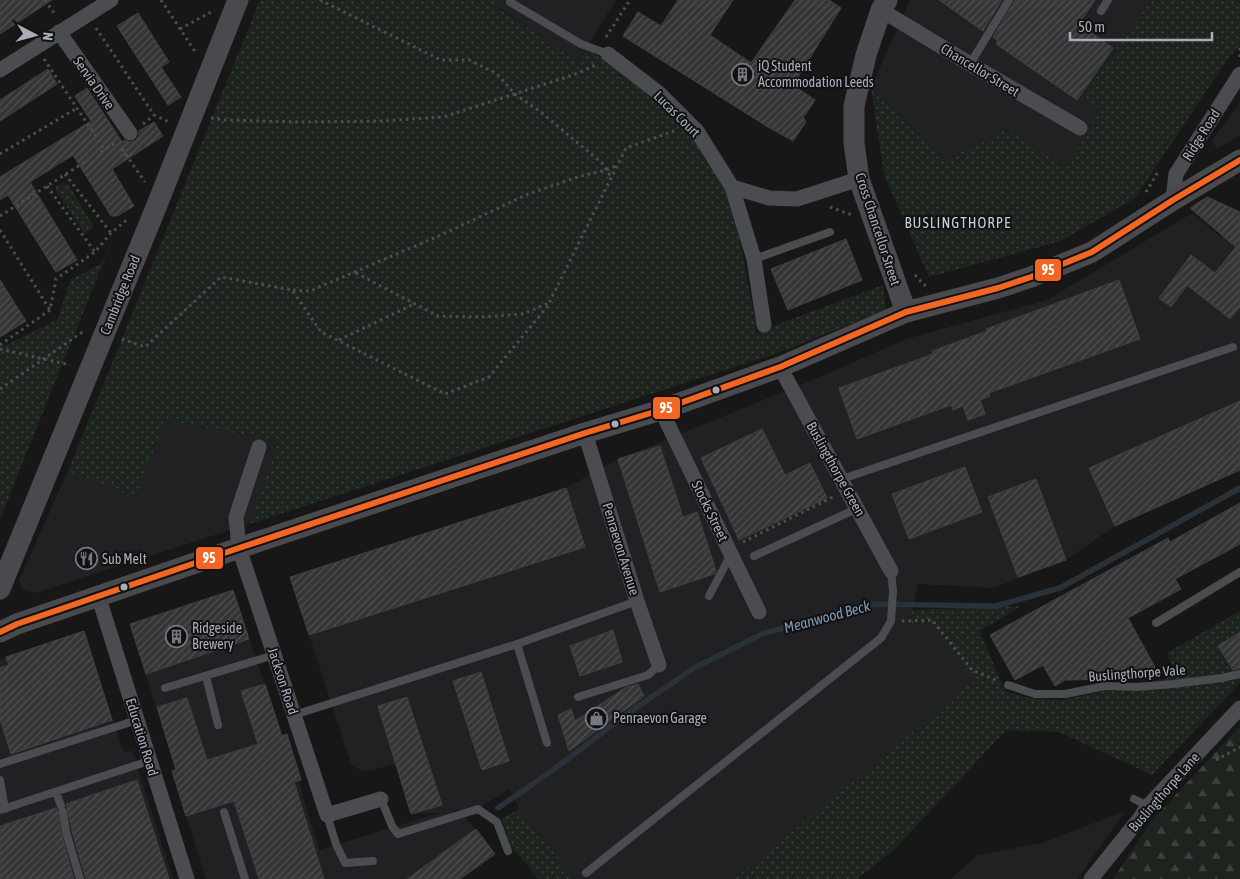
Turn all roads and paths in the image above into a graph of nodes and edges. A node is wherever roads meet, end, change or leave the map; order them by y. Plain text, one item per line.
1 (111, 0) edge
2 (161, 0) edge
3 (320, 0) edge
4 (510, 0) edge
5 (630, 0) edge
6 (1009, 0) edge
7 (1108, 0) edge
8 (884, 5) edge
9 (235, 6) edge
10 (1101, 11) dead end
11 (88, 15) junction
12 (180, 29) junction
13 (59, 32) junction
14 (36, 46) junction
15 (1240, 46) edge
16 (606, 54) junction
17 (1240, 58) edge
18 (970, 64) junction
19 (0, 70) edge
20 (209, 72) junction
21 (1240, 74) edge
22 (515, 94) junction
23 (77, 108) junction
24 (189, 122) junction
25 (691, 125) junction
26 (1080, 128) dead end
27 (130, 133) dead end
28 (117, 142) dead end
29 (101, 152) dead end
30 (0, 154) edge
31 (88, 160) dead end
32 (1240, 161) edge
33 (618, 164) junction
34 (1160, 169) dead end
35 (606, 170) junction
36 (65, 174) junction
37 (611, 177) junction
38 (859, 178) junction
39 (47, 186) junction
40 (732, 187) junction
41 (1144, 195) dead end
42 (1173, 200) junction
43 (157, 205) junction
44 (828, 206) dead end
45 (133, 215) dead end
46 (0, 216) edge
47 (853, 216) dead end
48 (0, 230) edge
49 (830, 232) dead end
50 (111, 233) junction
51 (95, 252) junction
52 (754, 259) junction
53 (355, 272) junction
54 (915, 274) dead end
55 (932, 287) dead end
56 (292, 290) junction
57 (415, 303) junction
58 (549, 304) junction
59 (50, 310) junction
60 (906, 312) junction
61 (764, 325) dead end
62 (105, 333) junction
63 (338, 341) junction
64 (0, 345) edge
65 (1233, 347) dead end
66 (0, 350) edge
67 (45, 358) junction
68 (780, 367) junction
69 (89, 370) junction
70 (0, 389) edge
71 (661, 410) junction
72 (585, 434) junction
73 (260, 447) dead end
74 (845, 485) junction
75 (858, 508) junction
76 (239, 548) junction
77 (730, 551) junction
78 (754, 556) dead end
79 (891, 571) joint
80 (1240, 572) edge
81 (0, 589) edge
82 (98, 595) junction
83 (709, 596) dead end
84 (637, 601) junction
85 (759, 612) dead end
86 (891, 621) junction
87 (1156, 623) dead end
88 (0, 632) edge
89 (517, 644) junction
90 (274, 655) junction
91 (659, 664) joint
92 (1240, 674) edge
93 (206, 676) junction
94 (1008, 685) joint
95 (165, 688) dead end
96 (578, 697) dead end
97 (1240, 708) edge
98 (294, 715) junction
99 (137, 720) junction
100 (218, 725) dead end
101 (547, 743) dead end
102 (149, 761) junction
103 (0, 764) edge
104 (0, 780) edge
105 (56, 792) junction
106 (381, 799) joint
107 (1134, 799) dead end
108 (1148, 806) junction
109 (2, 810) edge
110 (224, 812) dead end
111 (327, 815) junction
112 (508, 851) dead end
113 (373, 861) dead end
114 (586, 873) dead end
115 (80, 879) edge
116 (187, 879) edge
117 (245, 879) edge
118 (1091, 879) edge

1 - 11 street
2 - 12 path
3 - 22 path
4 - 16 lane
5 - 16 path
6 - 18 lane
7 - 10 lane
8 - 18 street, Chancellor Street
8 - 38 street, Cross Chancellor Street
9 - 12 path
9 - 20 street, Cambridge Road
11 - 13 street
11 - 24 path
12 - 20 path
13 - 14 street
13 - 27 street, Servia Drive
14 - 19 street
14 - 23 path
15 - 17 path
16 - 22 path
16 - 25 street, Lucas Court
18 - 26 street, Chancellor Street
20 - 24 street, Cambridge Road
21 - 42 street, Ridge Road
22 - 24 path
22 - 35 path
23 - 29 path
23 - 30 path
24 - 43 street, Cambridge Road
25 - 33 path
25 - 40 street, Lucas Court
28 - 43 path
31 - 36 path
32 - 42 street
33 - 35 path
33 - 37 path
34 - 41 path
35 - 37 path
35 - 53 path
36 - 39 path
36 - 50 path
37 - 58 path
38 - 40 street
38 - 60 street, Cross Chancellor Street
39 - 46 path
39 - 51 path
40 - 52 street, Lucas Court
42 - 60 street
43 - 62 street, Cambridge Road
44 - 47 path
45 - 50 path
48 - 59 path
49 - 52 lane
50 - 51 path
51 - 59 path
52 - 61 street, Lucas Court
53 - 56 path
53 - 57 path
54 - 55 path
56 - 62 path
56 - 63 path
57 - 58 path
57 - 63 path
58 - 63 path
59 - 64 path
60 - 68 street
62 - 67 path
62 - 69 street, Cambridge Road
65 - 74 lane
66 - 67 path
67 - 69 path
67 - 70 path
68 - 71 street
68 - 74 street, Buslingthorpe Green
69 - 81 street, Cambridge Road
71 - 72 street
71 - 77 street, Stocks Street
72 - 76 street
72 - 84 street, Penraevon Avenue
73 - 76 street, Jackson Road
74 - 75 street, Buslingthorpe Green
74 - 77 path
75 - 78 lane
75 - 79 street, Buslingthorpe Green
76 - 82 street
76 - 90 street, Jackson Road
77 - 83 lane
77 - 85 street, Stocks Street
79 - 86 lane
80 - 87 lane
82 - 88 street
82 - 99 street, Education Road
84 - 89 lane
84 - 91 street, Penraevon Avenue
86 - 94 path
86 - 114 lane
89 - 98 lane
89 - 101 lane
90 - 93 lane
90 - 98 street, Jackson Road
91 - 96 lane
92 - 94 lane, Buslingthorpe Vale
93 - 95 lane
93 - 100 lane
97 - 108 street, Buslingthorpe Lane
98 - 111 street, Jackson Road
99 - 102 street, Education Road
99 - 103 lane
102 - 105 lane
102 - 116 street, Education Road
104 - 109 lane
105 - 109 lane
105 - 115 lane
106 - 111 street
106 - 112 lane
107 - 108 lane
108 - 118 street, Buslingthorpe Lane
110 - 117 lane
111 - 113 lane

